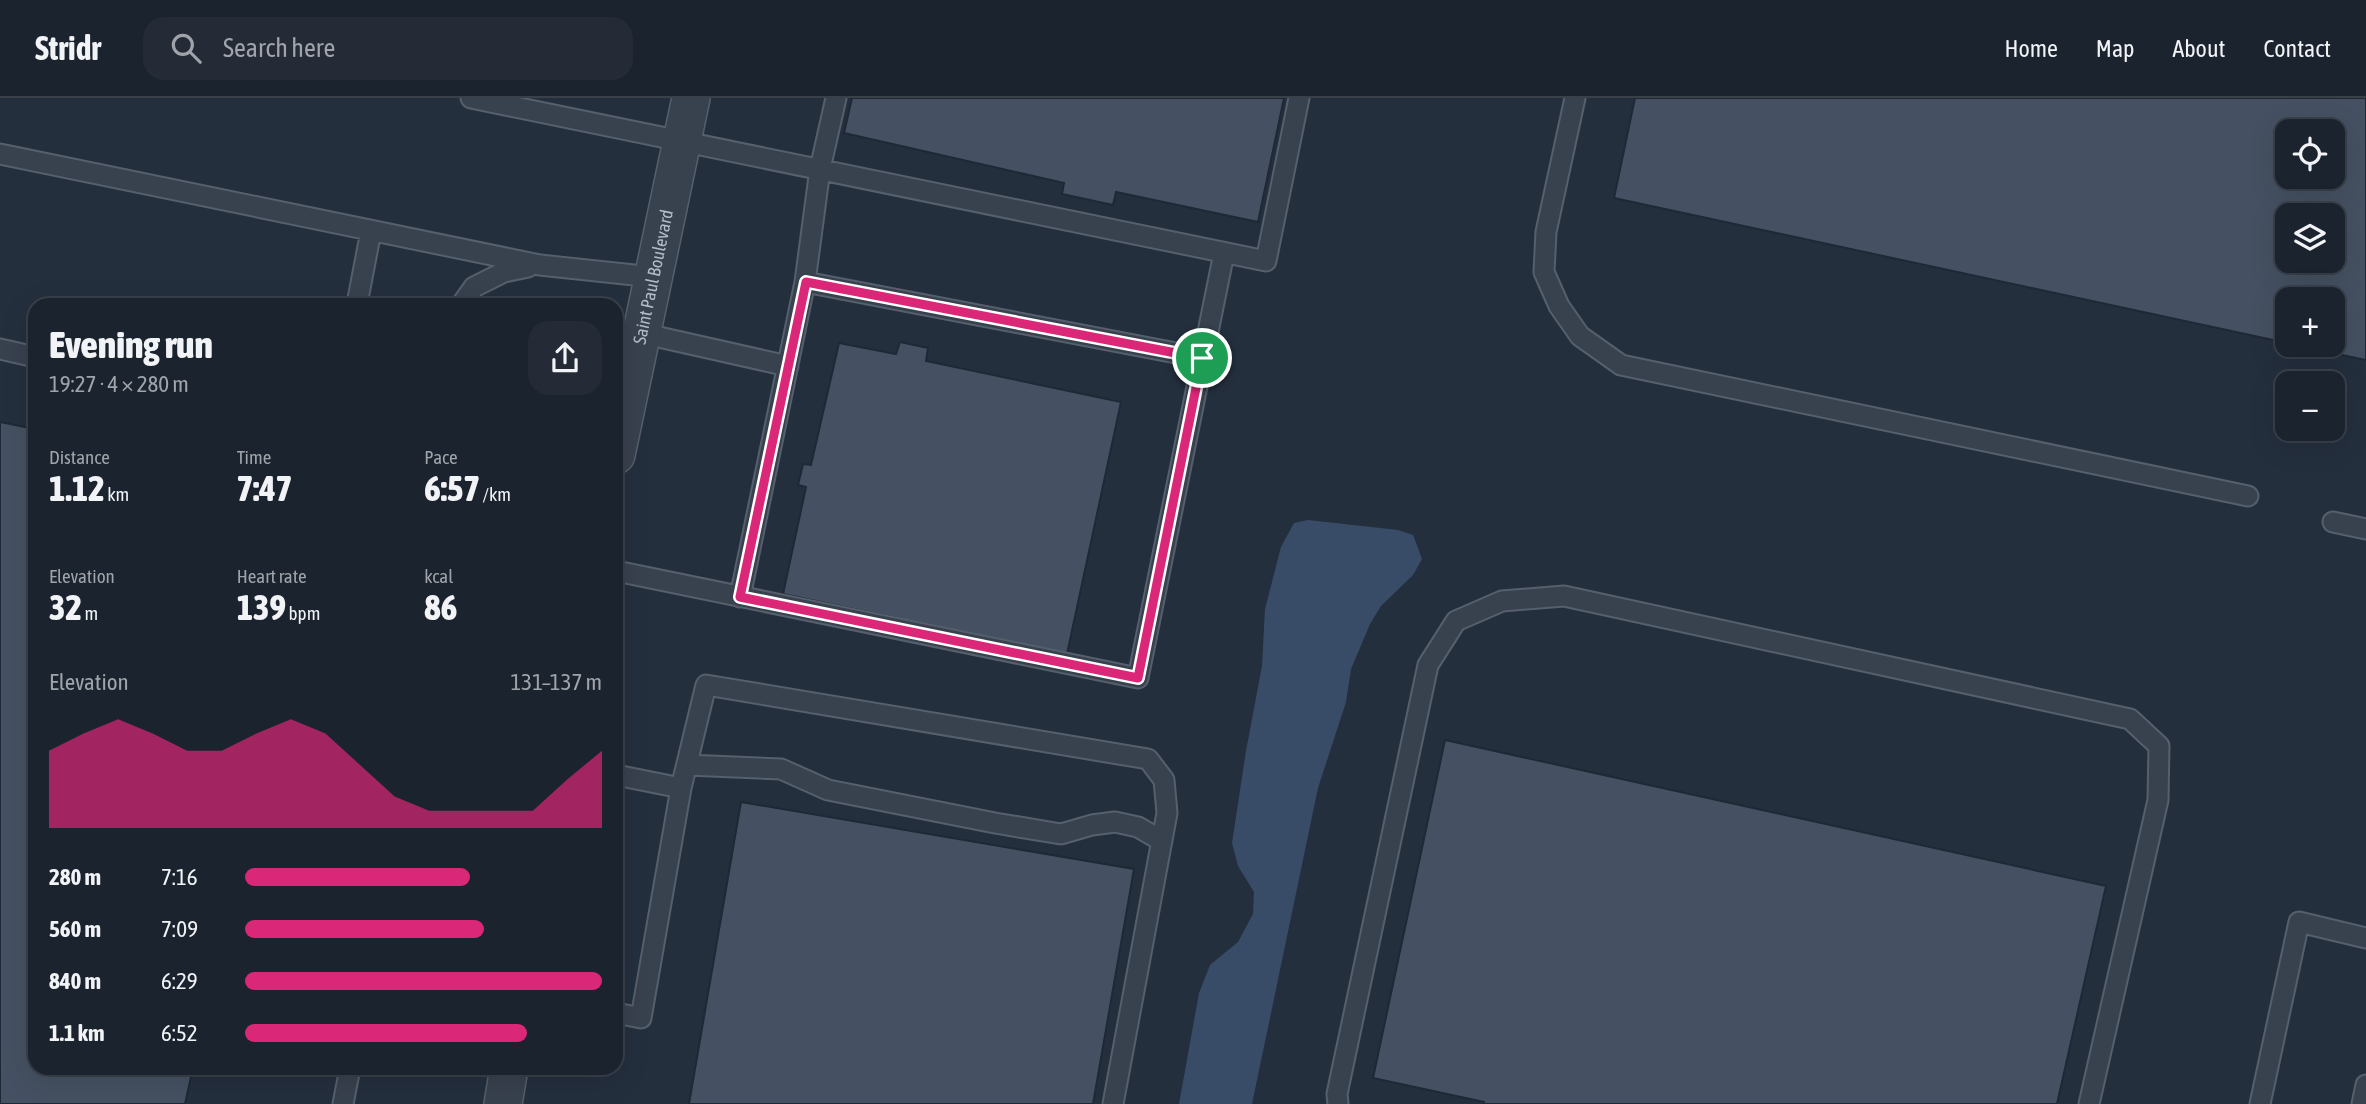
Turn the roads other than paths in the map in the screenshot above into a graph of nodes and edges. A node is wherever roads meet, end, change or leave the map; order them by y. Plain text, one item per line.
1 (471, 98) edge
2 (691, 98) edge
3 (835, 98) edge
4 (1299, 98) edge
5 (1575, 98) edge
6 (505, 101) edge
7 (682, 141) junction
8 (0, 154) edge
9 (820, 169) junction
10 (371, 231) junction
11 (1224, 253) junction
12 (540, 265) junction
13 (653, 277) junction
14 (806, 282) junction
15 (358, 298) edge
16 (466, 298) edge
17 (641, 333) junction
18 (0, 349) edge
19 (28, 355) edge
20 (1202, 358) junction
21 (788, 366) junction
22 (623, 421) edge
23 (2248, 496) dead end
24 (2333, 522) dead end
25 (2366, 529) edge
26 (623, 572) edge
27 (740, 597) junction
28 (687, 765) junction
29 (623, 776) edge
30 (681, 788) junction
31 (1162, 841) junction
32 (2366, 938) edge
33 (623, 1014) edge
34 (349, 1075) edge
35 (508, 1075) edge
36 (2366, 1085) edge
37 (343, 1104) edge
38 (503, 1104) edge
39 (1113, 1104) edge
40 (1338, 1104) edge
41 (2089, 1104) edge
42 (2260, 1104) edge
43 (2362, 1104) edge

1 - 6 lane
2 - 7 street, Saint Paul Boulevard
3 - 9 lane
4 - 11 lane
5 - 23 lane
6 - 7 lane
7 - 9 lane
7 - 13 street, Saint Paul Boulevard
8 - 10 lane
9 - 11 lane
9 - 14 lane
10 - 12 lane
10 - 15 lane
11 - 20 lane
12 - 13 lane
12 - 16 lane
13 - 17 street, Saint Paul Boulevard
14 - 20 lane
14 - 21 lane
17 - 21 lane
17 - 22 street, Saint Paul Boulevard
18 - 19 lane
20 - 27 lane
21 - 27 lane
24 - 25 lane
26 - 27 lane
28 - 30 lane
28 - 31 lane
28 - 31 lane
29 - 30 lane
30 - 33 lane
31 - 39 lane
32 - 42 lane
34 - 37 lane
35 - 38 street
36 - 43 lane
40 - 41 lane

